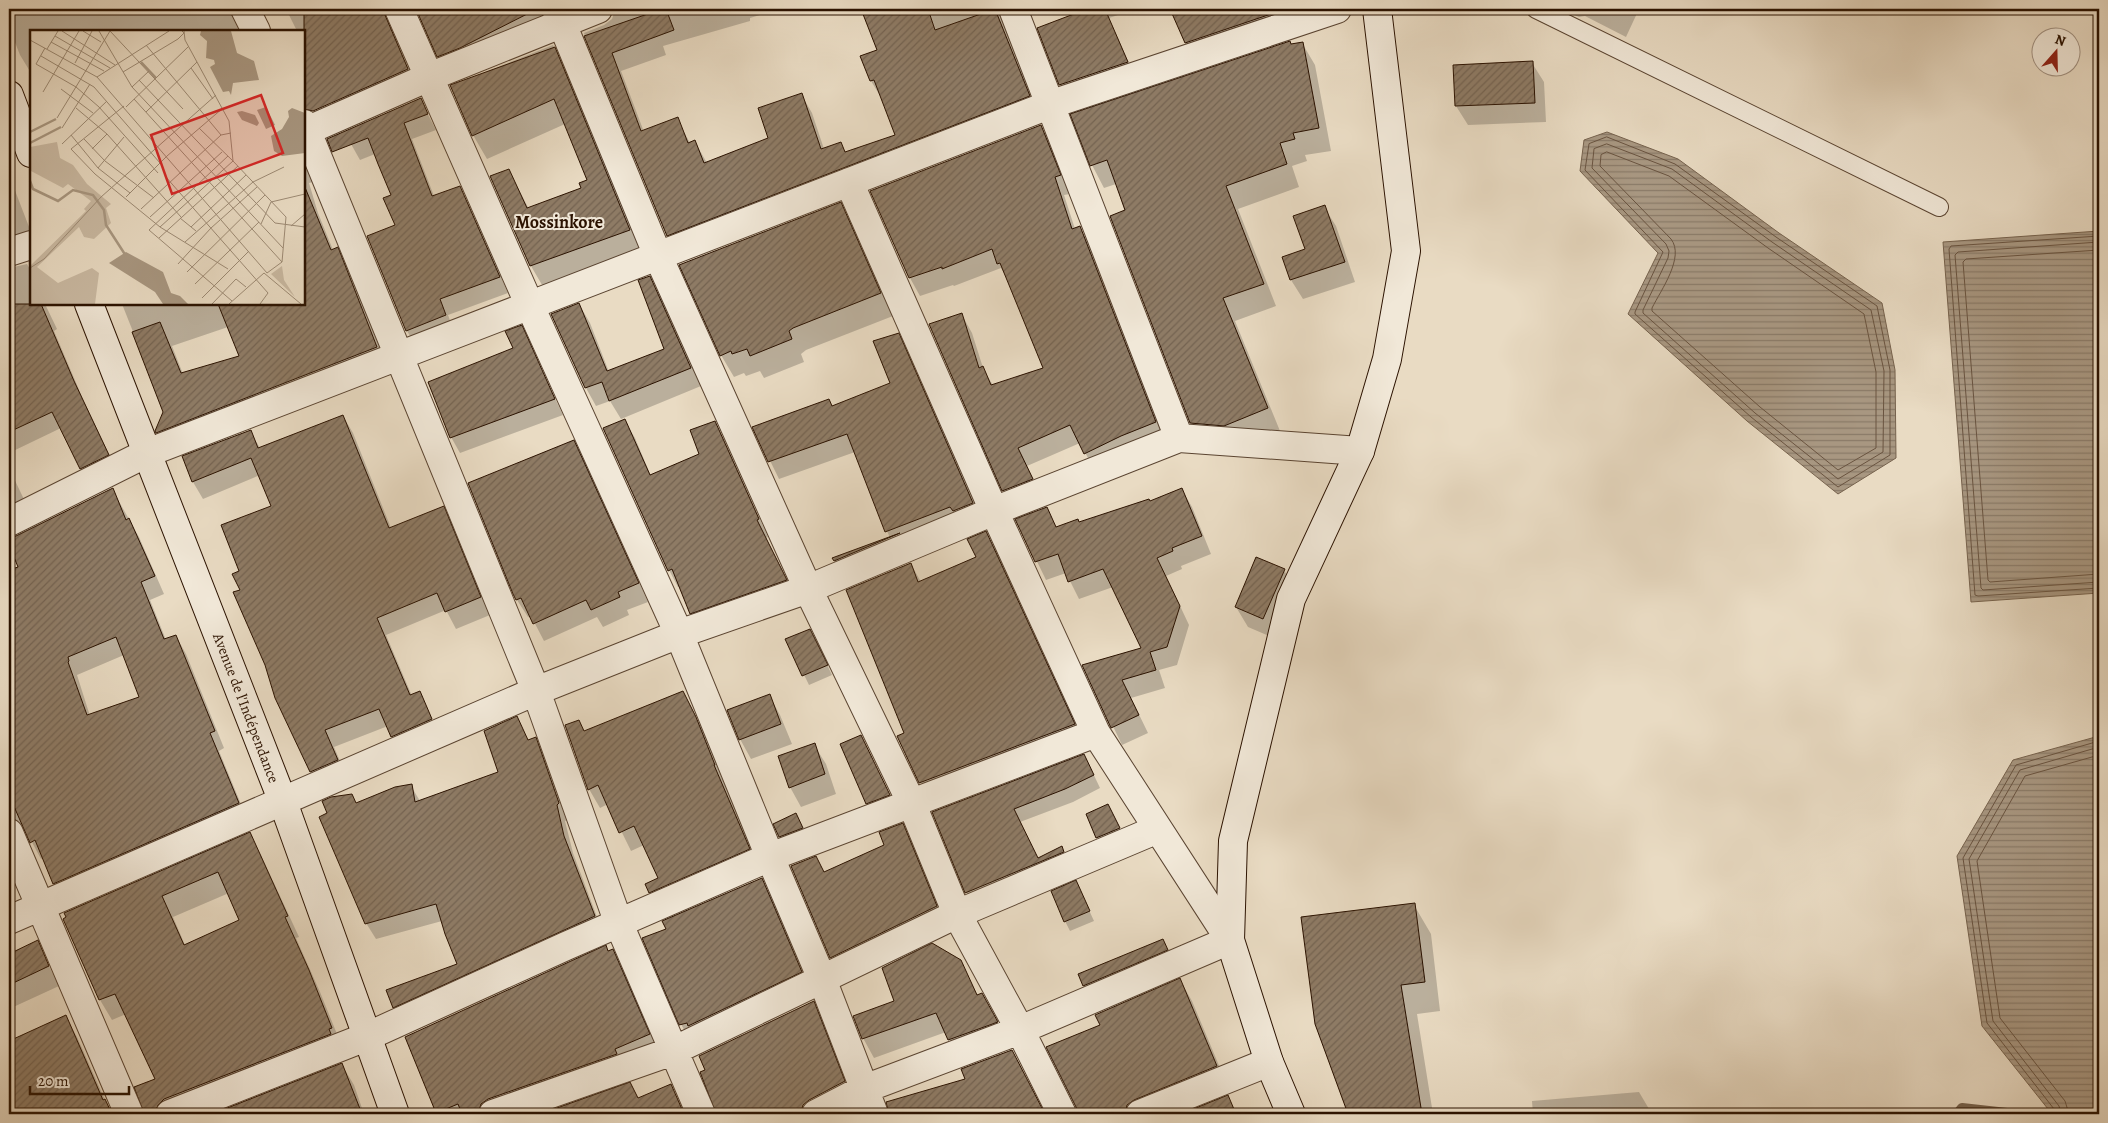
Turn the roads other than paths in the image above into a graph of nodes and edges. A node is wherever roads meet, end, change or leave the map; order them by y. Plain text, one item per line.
1 (245, 9) edge
2 (399, 9) edge
3 (598, 9) edge
4 (1013, 9) edge
5 (1337, 9) edge
6 (1377, 9) edge
7 (1536, 9) edge
8 (558, 16) edge
9 (256, 30) edge
10 (429, 77) junction
11 (9, 95) edge
12 (1049, 106) junction
13 (305, 129) edge
14 (30, 150) edge
15 (849, 182) junction
16 (1939, 207) dead end
17 (30, 245) edge
18 (9, 252) edge
19 (658, 256) junction
20 (90, 305) edge
21 (530, 306) junction
22 (399, 356) junction
23 (1179, 438) junction
24 (1360, 451) junction
25 (147, 453) junction
26 (994, 511) junction
27 (9, 522) edge
28 (808, 589) junction
29 (679, 634) junction
30 (536, 691) junction
31 (1096, 733) junction
32 (283, 802) junction
33 (911, 802) junction
34 (1158, 829) junction
35 (9, 832) edge
36 (770, 857) junction
37 (39, 907) junction
38 (957, 914) junction
39 (9, 920) edge
40 (618, 924) junction
41 (1230, 940) junction
42 (822, 979) junction
43 (1020, 1030) junction
44 (366, 1037) junction
45 (673, 1051) junction
46 (1269, 1062) junction
47 (864, 1089) junction
48 (129, 1114) edge
49 (170, 1114) edge
50 (395, 1114) edge
51 (493, 1114) edge
52 (701, 1114) edge
53 (816, 1114) edge
54 (874, 1114) edge
55 (1062, 1114) edge
56 (1140, 1114) edge
57 (1291, 1114) edge

1 - 9 street
2 - 10 street
3 - 8 street
4 - 12 street
5 - 12 street
6 - 24 street
7 - 16 lane
8 - 10 street
8 - 19 street
10 - 13 street
10 - 21 street
11 - 14 street
12 - 15 street
12 - 23 street
13 - 22 street
15 - 19 street
15 - 26 street
17 - 18 street
19 - 21 street
19 - 28 street
20 - 25 street, Avenue de l'Indépendance
21 - 22 street
21 - 29 street
22 - 25 street
22 - 30 street
23 - 24 street
23 - 26 street
24 - 41 street
25 - 27 street
25 - 32 street, Avenue de l'Indépendance
26 - 28 street
26 - 31 street
28 - 29 street
28 - 33 street
29 - 30 street
29 - 36 street
30 - 32 street
30 - 40 street
31 - 33 street
31 - 34 street
32 - 37 street
32 - 44 street, Avenue de l'Indépendance
33 - 36 street
33 - 38 street
34 - 38 street
34 - 41 street
35 - 37 street
36 - 40 street
36 - 42 street
37 - 39 street
37 - 48 street
38 - 42 street
38 - 43 street
40 - 44 street
40 - 45 street
41 - 43 street
41 - 46 street
42 - 45 street
42 - 47 street
43 - 47 street
43 - 55 street
44 - 49 street
44 - 50 street, Avenue de l'Indépendance
45 - 51 street
45 - 52 street
46 - 56 street
46 - 57 street
47 - 53 street
47 - 54 street

